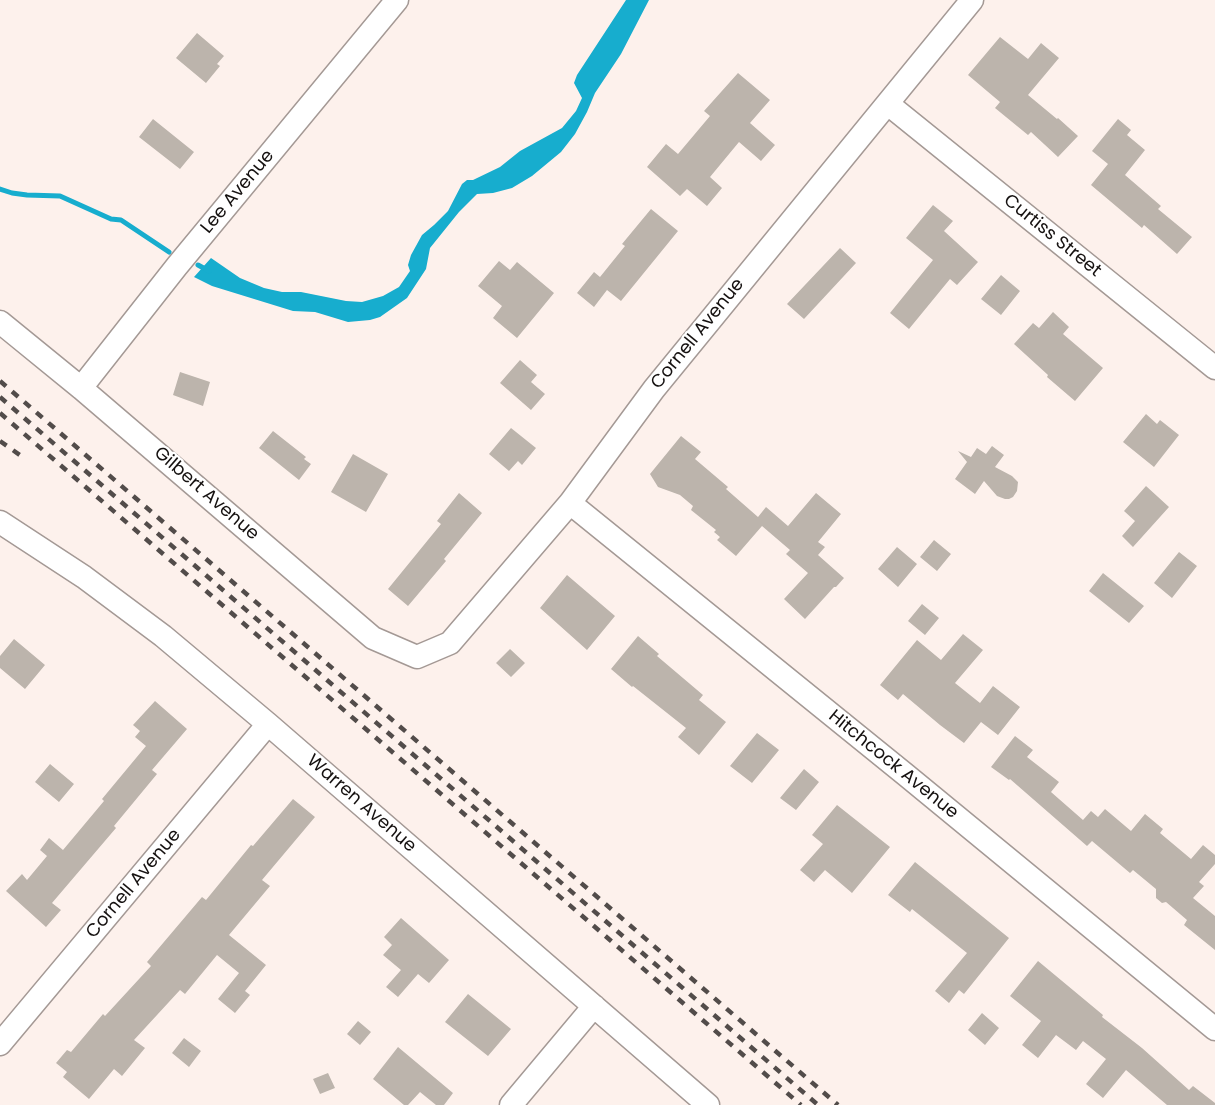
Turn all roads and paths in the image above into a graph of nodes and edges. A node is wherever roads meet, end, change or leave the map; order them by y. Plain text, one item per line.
1 (397, 0) edge
2 (972, 0) edge
3 (888, 104) junction
4 (0, 322) edge
5 (1215, 368) edge
6 (81, 388) junction
7 (570, 503) junction
8 (0, 522) edge
9 (417, 657) joint
10 (268, 724) junction
11 (594, 1006) junction
12 (1215, 1029) edge
13 (0, 1044) edge
14 (511, 1105) edge
15 (708, 1105) edge

1 - 6 street, Lee Avenue
2 - 3 street, Cornell Avenue
3 - 5 street, Curtiss Street
3 - 7 street, Cornell Avenue
4 - 6 street, Gilbert Avenue
6 - 9 street, Gilbert Avenue
7 - 9 street, Cornell Avenue
7 - 12 street, Hitchcock Avenue
8 - 10 street, Warren Avenue
10 - 11 street, Warren Avenue
10 - 13 street, Cornell Avenue
11 - 14 street
11 - 15 street, Warren Avenue

